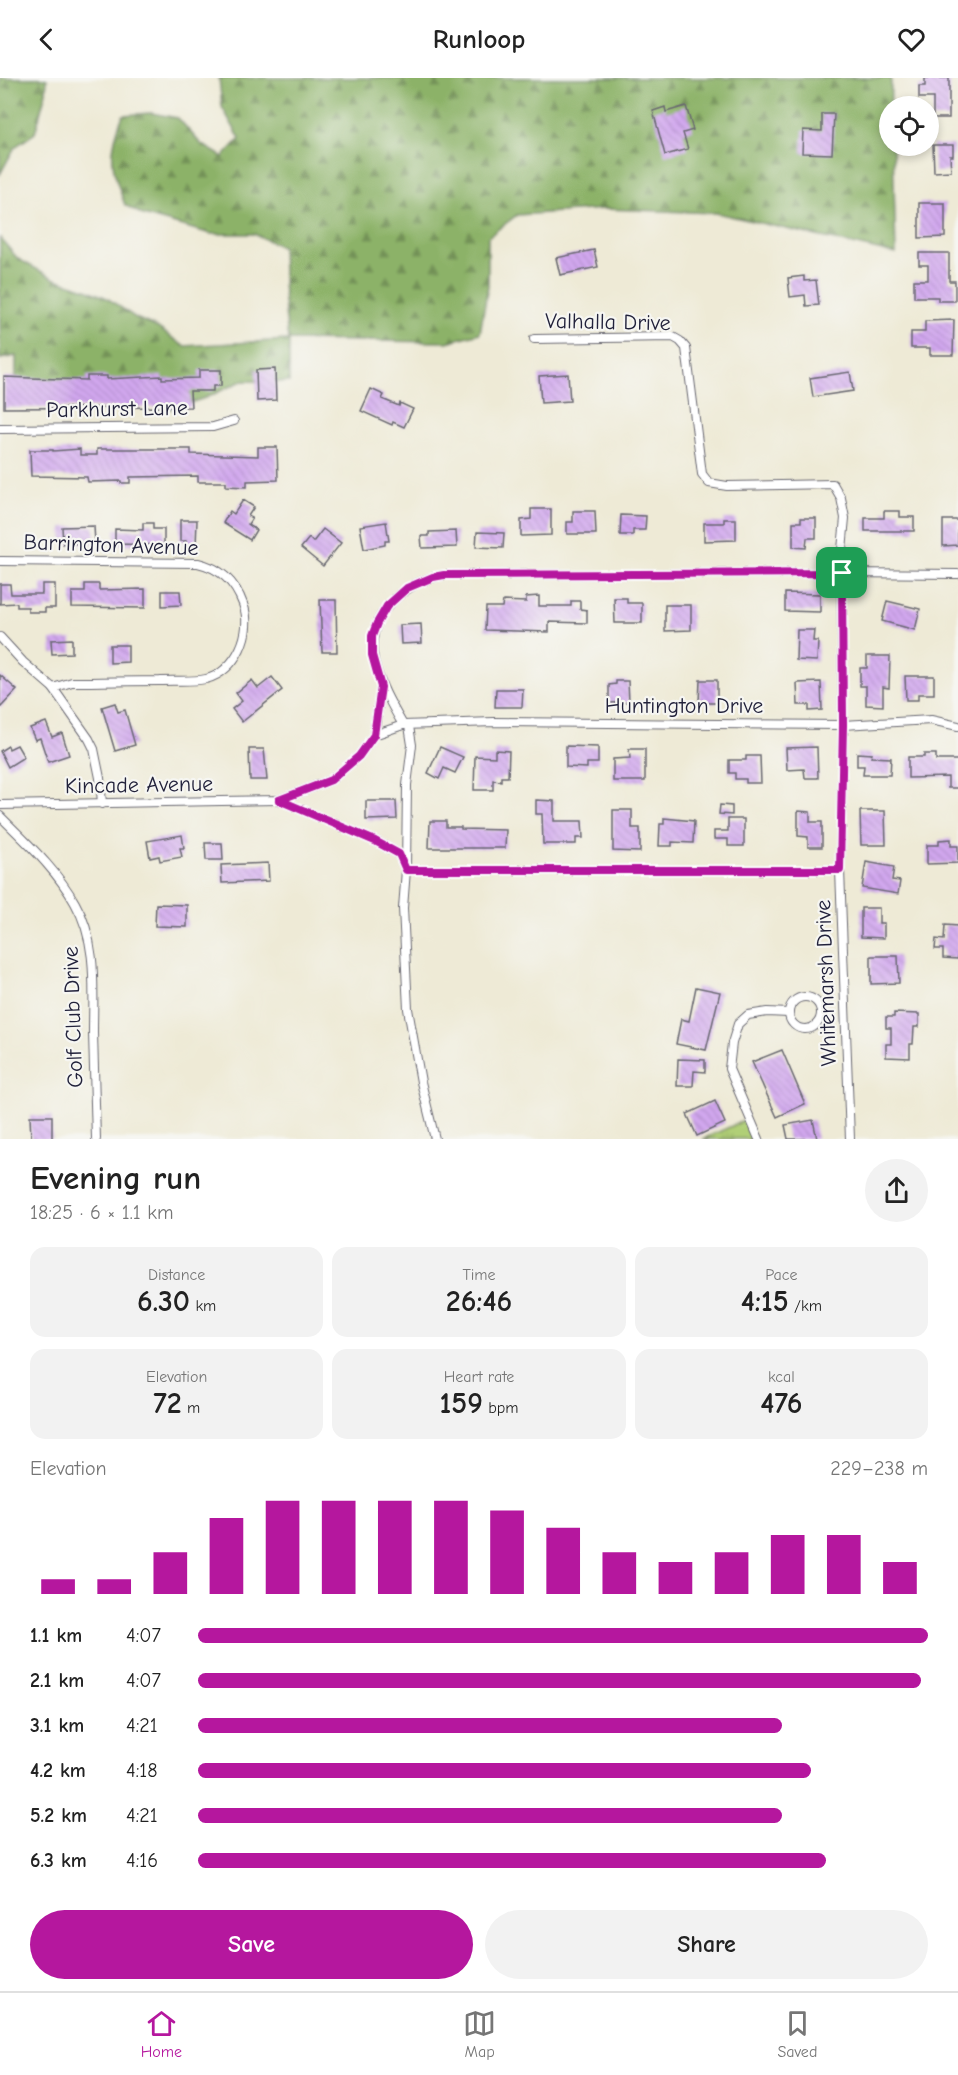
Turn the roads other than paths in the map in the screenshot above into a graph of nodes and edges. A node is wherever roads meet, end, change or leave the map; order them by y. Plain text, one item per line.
1 (534, 339) dead end
2 (234, 421) dead end
3 (0, 429) edge
4 (0, 561) edge
5 (842, 573) junction
6 (958, 574) edge
7 (0, 637) edge
8 (381, 687) junction
9 (53, 688) junction
10 (843, 725) junction
11 (406, 726) junction
12 (958, 726) edge
13 (374, 735) junction
14 (279, 800) junction
15 (102, 804) junction
16 (0, 805) edge
17 (0, 816) edge
18 (406, 870) junction
19 (840, 870) junction
20 (789, 1013) dead end
21 (96, 1139) edge
22 (435, 1139) edge
23 (759, 1139) edge
24 (850, 1139) edge

1 - 5 street, Valhalla Drive
2 - 3 street, Parkhurst Lane
4 - 9 street, Barrington Avenue
5 - 6 street
5 - 8 street
5 - 10 street, Whitemarsh Drive
7 - 9 street
8 - 11 street
8 - 13 street
9 - 15 street
10 - 11 street, Huntington Drive
10 - 12 street, Huntington Drive
10 - 19 street, Whitemarsh Drive
11 - 13 street, Huntington Drive
11 - 18 street
13 - 14 street
14 - 15 street, Kincade Avenue
14 - 18 street
15 - 16 street, Kincade Avenue
17 - 21 street, Golf Club Drive
18 - 19 street
18 - 22 street
19 - 24 street, Whitemarsh Drive
20 - 23 street

